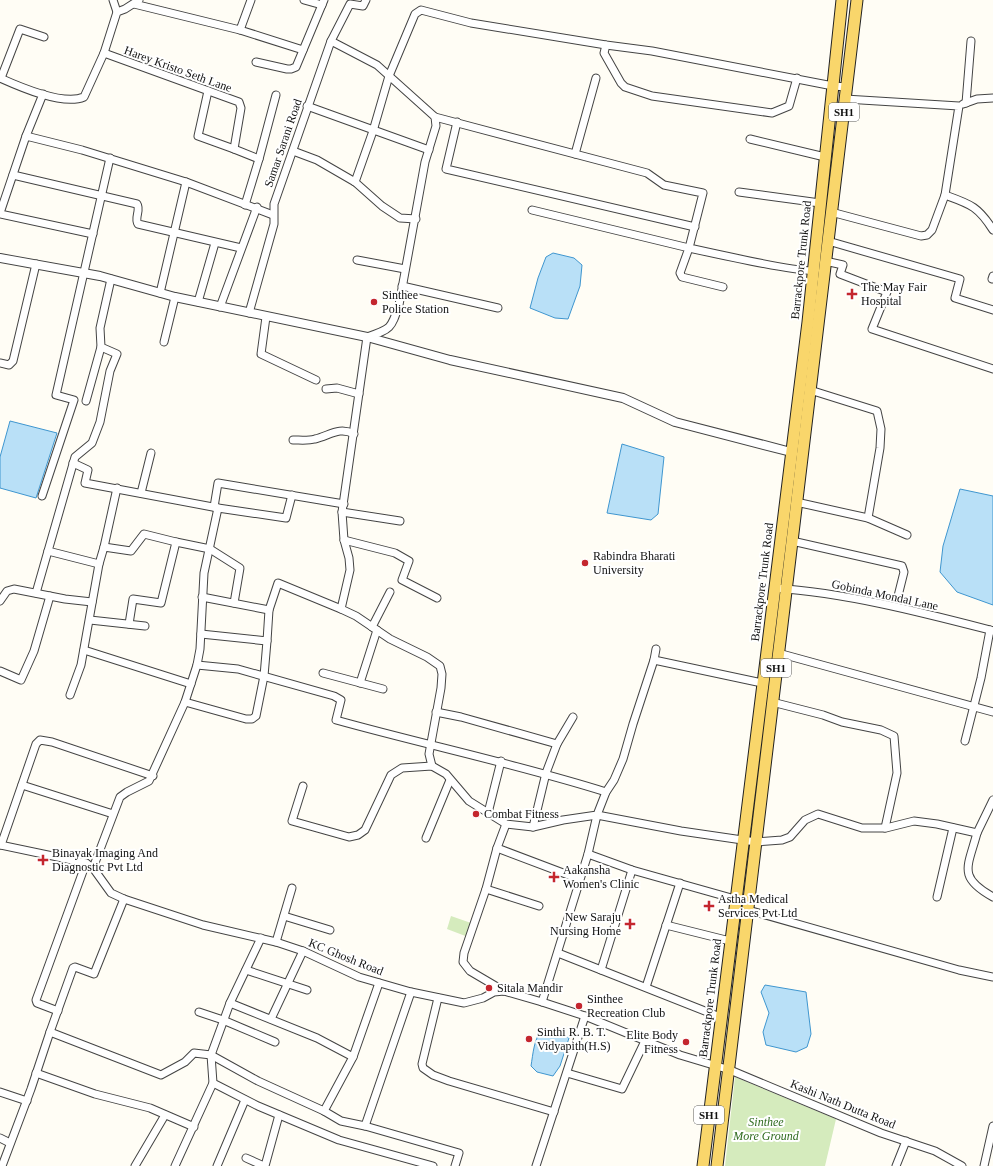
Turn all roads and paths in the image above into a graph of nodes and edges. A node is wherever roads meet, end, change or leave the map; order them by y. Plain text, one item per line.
1 (113, 0) edge
2 (251, 0) edge
3 (304, 0) edge
4 (366, 0) edge
5 (842, 0) edge
6 (857, 0) edge
7 (137, 2) edge
8 (323, 3) edge
9 (118, 12) junction
10 (240, 30) junction
11 (44, 37) dead end
12 (971, 40) dead end
13 (331, 41) junction
14 (606, 46) junction
15 (304, 50) junction
16 (104, 53) junction
17 (256, 62) dead end
18 (389, 76) junction
19 (0, 78) edge
20 (596, 78) dead end
21 (797, 78) junction
22 (833, 86) junction
23 (847, 87) junction
24 (208, 91) junction
25 (43, 94) junction
26 (276, 95) dead end
27 (993, 98) edge
28 (845, 99) junction
29 (963, 104) junction
30 (307, 106) junction
31 (435, 116) junction
32 (457, 122) junction
33 (373, 131) junction
34 (26, 136) junction
35 (750, 139) dead end
36 (234, 149) junction
37 (293, 150) junction
38 (429, 150) junction
39 (575, 154) junction
40 (825, 157) junction
41 (110, 158) junction
42 (259, 159) junction
43 (13, 175) junction
44 (186, 182) junction
45 (355, 182) junction
46 (739, 192) dead end
47 (102, 195) junction
48 (945, 195) junction
49 (820, 203) junction
50 (246, 205) junction
51 (256, 207) junction
52 (532, 210) dead end
53 (831, 212) junction
54 (0, 213) edge
55 (273, 215) junction
56 (416, 219) junction
57 (695, 227) junction
58 (993, 230) edge
59 (93, 234) junction
60 (174, 234) junction
61 (828, 241) junction
62 (215, 243) junction
63 (241, 248) junction
64 (689, 248) junction
65 (357, 260) dead end
66 (1, 261) edge
67 (825, 263) junction
68 (36, 264) junction
69 (405, 269) junction
70 (812, 271) junction
71 (84, 273) junction
72 (111, 279) junction
73 (402, 286) junction
74 (723, 287) dead end
75 (160, 293) junction
76 (175, 297) junction
77 (198, 302) junction
78 (220, 307) junction
79 (498, 308) dead end
80 (993, 310) edge
81 (249, 313) junction
82 (266, 317) junction
83 (367, 337) junction
84 (164, 342) dead end
85 (101, 347) junction
86 (0, 363) edge
87 (993, 370) edge
88 (316, 380) dead end
89 (326, 389) dead end
90 (810, 390) junction
91 (359, 394) junction
92 (86, 401) dead end
93 (354, 434) junction
94 (293, 440) dead end
95 (791, 452) junction
96 (151, 453) dead end
97 (73, 463) junction
98 (117, 488) junction
99 (141, 493) junction
100 (292, 495) junction
101 (42, 496) dead end
102 (796, 502) junction
103 (344, 504) junction
104 (216, 507) junction
105 (342, 512) junction
106 (868, 518) junction
107 (400, 521) dead end
108 (907, 535) dead end
109 (344, 540) junction
110 (792, 541) junction
111 (176, 542) junction
112 (104, 547) junction
113 (210, 549) junction
114 (48, 551) junction
115 (99, 564) junction
116 (774, 588) junction
117 (786, 589) junction
118 (390, 592) dead end
119 (36, 593) junction
120 (50, 596) junction
121 (202, 597) junction
122 (437, 598) dead end
123 (0, 600) edge
124 (897, 600) dead end
125 (92, 602) junction
126 (234, 603) junction
127 (341, 609) junction
128 (269, 610) junction
129 (90, 620) junction
130 (128, 624) junction
131 (145, 626) dead end
132 (374, 628) junction
133 (992, 630) edge
134 (200, 634) junction
135 (267, 641) junction
136 (656, 649) dead end
137 (84, 650) junction
138 (778, 653) junction
139 (654, 660) junction
140 (197, 665) junction
141 (0, 671) edge
142 (323, 673) dead end
143 (264, 676) junction
144 (360, 683) junction
145 (762, 683) junction
146 (191, 684) junction
147 (383, 689) dead end
148 (70, 694) dead end
149 (185, 702) junction
150 (772, 702) junction
151 (974, 708) junction
152 (436, 712) junction
153 (993, 712) edge
154 (573, 717) dead end
155 (965, 741) dead end
156 (430, 744) junction
157 (557, 744) junction
158 (501, 761) junction
159 (432, 766) junction
160 (546, 773) junction
161 (153, 776) junction
162 (450, 780) junction
163 (22, 785) junction
164 (303, 786) dead end
165 (606, 792) junction
166 (993, 800) edge
167 (488, 813) junction
168 (113, 814) junction
169 (597, 815) junction
170 (506, 824) junction
171 (533, 827) junction
172 (885, 828) junction
173 (953, 828) junction
174 (977, 833) junction
175 (426, 838) dead end
176 (742, 841) junction
177 (756, 842) junction
178 (0, 845) edge
179 (496, 848) junction
180 (588, 854) junction
181 (86, 863) junction
182 (93, 868) junction
183 (632, 870) junction
184 (579, 879) junction
185 (680, 883) junction
186 (292, 888) dead end
187 (486, 890) junction
188 (937, 897) dead end
189 (993, 897) edge
190 (124, 899) junction
191 (735, 899) junction
192 (539, 906) dead end
193 (748, 910) junction
194 (284, 916) junction
195 (666, 925) junction
196 (330, 930) dead end
197 (261, 938) junction
198 (730, 941) junction
199 (276, 942) junction
200 (303, 951) junction
201 (558, 953) junction
202 (246, 970) junction
203 (601, 970) junction
204 (993, 977) edge
205 (288, 982) junction
206 (379, 983) junction
207 (646, 988) junction
208 (307, 990) dead end
209 (504, 991) junction
210 (411, 992) junction
211 (438, 998) junction
212 (542, 1002) junction
213 (230, 1003) junction
214 (58, 1010) junction
215 (199, 1012) dead end
216 (585, 1016) junction
217 (720, 1017) junction
218 (271, 1019) junction
219 (223, 1020) junction
220 (50, 1032) junction
221 (645, 1041) junction
222 (275, 1042) dead end
223 (211, 1055) junction
224 (353, 1057) junction
225 (715, 1064) junction
226 (730, 1070) junction
227 (36, 1073) junction
228 (567, 1073) junction
229 (213, 1083) junction
230 (0, 1092) edge
231 (245, 1100) junction
232 (27, 1101) junction
233 (324, 1111) junction
234 (554, 1112) junction
235 (165, 1114) junction
236 (279, 1115) junction
237 (365, 1126) junction
238 (993, 1126) edge
239 (194, 1127) junction
240 (0, 1138) edge
241 (906, 1141) junction
242 (10, 1143) junction
243 (246, 1158) dead end
244 (2, 1161) edge
245 (135, 1166) edge
246 (175, 1166) edge
247 (217, 1166) edge
248 (264, 1166) edge
249 (433, 1166) edge
250 (455, 1166) edge
251 (536, 1166) edge
252 (702, 1166) edge
253 (717, 1166) edge
254 (896, 1166) edge
255 (962, 1166) edge
256 (984, 1166) edge

1 - 9 street
2 - 10 street
3 - 8 street
4 - 13 street, Samar Sarani Road
5 - 22 main road, Barrackpore Trunk Road / SH1
6 - 23 main road, Barrackpore Trunk Road / SH1
7 - 9 street
7 - 10 street
8 - 15 street
9 - 16 street, Harey Kristo Seth Lane
10 - 15 street
11 - 19 street
12 - 29 street
13 - 18 street
13 - 30 street, Samar Sarani Road
14 - 18 street
14 - 21 street
14 - 21 street
15 - 17 street
16 - 24 street, Harey Kristo Seth Lane
16 - 25 street
18 - 31 street
18 - 33 street
19 - 25 street
20 - 39 street
21 - 22 street
22 - 23 street
22 - 40 main road, Barrackpore Trunk Road / SH1
23 - 28 main road, Barrackpore Trunk Road / SH1
24 - 36 street, Harey Kristo Seth Lane
24 - 36 street
25 - 34 street
26 - 42 street
27 - 29 street
28 - 29 street
28 - 53 main road, Barrackpore Trunk Road / SH1
29 - 48 street
30 - 33 street
30 - 37 street, Samar Sarani Road
31 - 32 street
31 - 38 street
32 - 39 street
32 - 57 street
33 - 38 street
33 - 45 street
34 - 41 street
34 - 43 street
35 - 40 street
36 - 42 street
37 - 45 street
37 - 55 street, Samar Sarani Road
38 - 56 street
39 - 57 street
40 - 49 main road, Barrackpore Trunk Road / SH1
41 - 44 street
41 - 47 street
42 - 50 street
43 - 47 street
43 - 54 street
44 - 50 street
44 - 60 street
45 - 56 street
46 - 49 street
47 - 59 street
47 - 60 street
48 - 53 street
48 - 58 street
49 - 70 main road, Barrackpore Trunk Road / SH1
50 - 51 street
51 - 55 street
51 - 63 street
52 - 64 street
53 - 61 main road, Barrackpore Trunk Road / SH1
54 - 59 street
55 - 81 street, Samar Sarani Road
56 - 69 street
57 - 64 street
59 - 71 street
60 - 62 street
60 - 75 street
61 - 67 main road, Barrackpore Trunk Road / SH1
61 - 80 street
62 - 63 street
62 - 77 street
63 - 78 street
64 - 70 street
64 - 74 street
65 - 69 street
66 - 68 street
67 - 70 street
67 - 87 street
67 - 90 main road, Barrackpore Trunk Road / SH1
68 - 71 street
68 - 86 street
69 - 73 street
70 - 95 main road, Barrackpore Trunk Road / SH1
71 - 72 street
71 - 101 street
72 - 75 street
72 - 85 street
73 - 79 street
73 - 83 street
75 - 76 street
76 - 77 street
76 - 84 street
77 - 78 street
78 - 81 street
81 - 82 street
82 - 83 street
82 - 88 street
83 - 91 street
83 - 95 street
85 - 92 street
85 - 97 street
89 - 91 street
90 - 102 main road, Barrackpore Trunk Road / SH1
90 - 106 street
91 - 93 street
93 - 94 street
93 - 103 street
95 - 116 main road, Barrackpore Trunk Road / SH1
96 - 99 street
97 - 98 street
97 - 114 street
98 - 99 street
98 - 112 street
99 - 104 street
100 - 103 street
100 - 104 street
100 - 104 street
102 - 106 street
102 - 110 main road, Barrackpore Trunk Road / SH1
103 - 105 street
104 - 113 street
105 - 107 street
105 - 109 street
106 - 108 street
109 - 122 street
109 - 127 street
110 - 117 main road, Barrackpore Trunk Road / SH1
110 - 124 street
111 - 112 street
111 - 113 street
111 - 130 street
112 - 115 street
113 - 121 street
113 - 126 street
114 - 115 street
114 - 119 street
115 - 125 street
116 - 117 street, Gobinda Mondal Lane
116 - 145 main road, Barrackpore Trunk Road / SH1
117 - 133 street, Gobinda Mondal Lane
117 - 138 main road, Barrackpore Trunk Road / SH1
118 - 132 street
119 - 120 street
119 - 123 street
120 - 125 street
120 - 141 street
121 - 126 street
121 - 134 street
125 - 129 street
126 - 128 street
127 - 128 street
127 - 132 street
128 - 135 street
129 - 130 street
129 - 137 street
130 - 131 street
132 - 144 street
132 - 152 street
133 - 151 street
134 - 135 street
134 - 140 street
135 - 143 street
136 - 139 street
137 - 146 street
137 - 148 street
138 - 150 main road, Barrackpore Trunk Road / SH1
138 - 151 street
139 - 145 street
139 - 165 street
140 - 143 street
140 - 146 street
142 - 144 street
143 - 149 street
143 - 156 street
144 - 147 street
145 - 176 main road, Barrackpore Trunk Road / SH1
146 - 149 street
149 - 161 street
150 - 172 street
150 - 177 main road, Barrackpore Trunk Road / SH1
151 - 153 street
151 - 155 street
152 - 156 street
152 - 157 street
154 - 157 street
156 - 158 street
156 - 159 street
157 - 160 street
158 - 160 street
158 - 167 street
159 - 162 street
159 - 164 street
160 - 165 street
160 - 171 street
161 - 163 street
161 - 168 street
162 - 167 street
162 - 175 street
163 - 168 street
163 - 178 street
165 - 169 street
166 - 174 street
167 - 170 street
168 - 182 street
169 - 171 street
169 - 176 street
169 - 180 street
170 - 171 street
170 - 179 street
172 - 173 street
172 - 177 street
173 - 174 street
173 - 188 street
174 - 189 street
176 - 177 street
176 - 191 main road, Barrackpore Trunk Road / SH1
177 - 193 main road, Barrackpore Trunk Road / SH1
178 - 181 street, KC Ghosh Road
179 - 184 street
179 - 187 street
180 - 183 street
180 - 184 street
181 - 182 street, KC Ghosh Road
181 - 214 street
182 - 190 street, KC Ghosh Road
183 - 185 street
183 - 203 street
184 - 201 street
185 - 191 street
185 - 195 street
186 - 194 street
187 - 192 street
187 - 209 street
190 - 197 street, KC Ghosh Road
190 - 214 street
191 - 198 main road, Barrackpore Trunk Road / SH1
193 - 204 street
193 - 226 main road, Barrackpore Trunk Road / SH1
194 - 196 street
194 - 199 street
195 - 198 street
195 - 207 street
197 - 199 street, KC Ghosh Road
197 - 202 street
198 - 217 main road, Barrackpore Trunk Road / SH1
199 - 200 street, KC Ghosh Road
200 - 205 street
200 - 206 street, KC Ghosh Road
201 - 203 street
201 - 212 street
202 - 205 street
202 - 213 street
203 - 207 street
205 - 208 street
205 - 218 street
206 - 210 street, KC Ghosh Road
206 - 224 street
207 - 217 street
209 - 211 street, KC Ghosh Road
209 - 212 street
210 - 211 street, KC Ghosh Road
210 - 237 street
211 - 234 street
212 - 216 street
213 - 218 street
213 - 219 street
214 - 220 street
215 - 219 street
216 - 221 street
216 - 228 street
217 - 225 main road, Barrackpore Trunk Road / SH1
218 - 224 street
219 - 222 street
219 - 223 street
220 - 223 street
220 - 227 street
221 - 225 street
221 - 228 street
223 - 229 street
223 - 233 street
224 - 233 street
225 - 226 street, Kashi Nath Dutta Road
225 - 252 main road, Barrackpore Trunk Road / SH1
226 - 241 street, Kashi Nath Dutta Road
226 - 253 main road, Barrackpore Trunk Road / SH1
227 - 232 street
227 - 235 street
228 - 234 street
229 - 231 street
229 - 239 street
230 - 232 street
231 - 236 street
231 - 247 street
232 - 242 street
233 - 237 street
234 - 251 street
235 - 239 street
235 - 245 street
236 - 248 street
236 - 249 street
237 - 250 street
238 - 256 street
239 - 246 street
240 - 242 street
241 - 254 street
241 - 255 street, Kashi Nath Dutta Road
242 - 244 street
243 - 248 street

